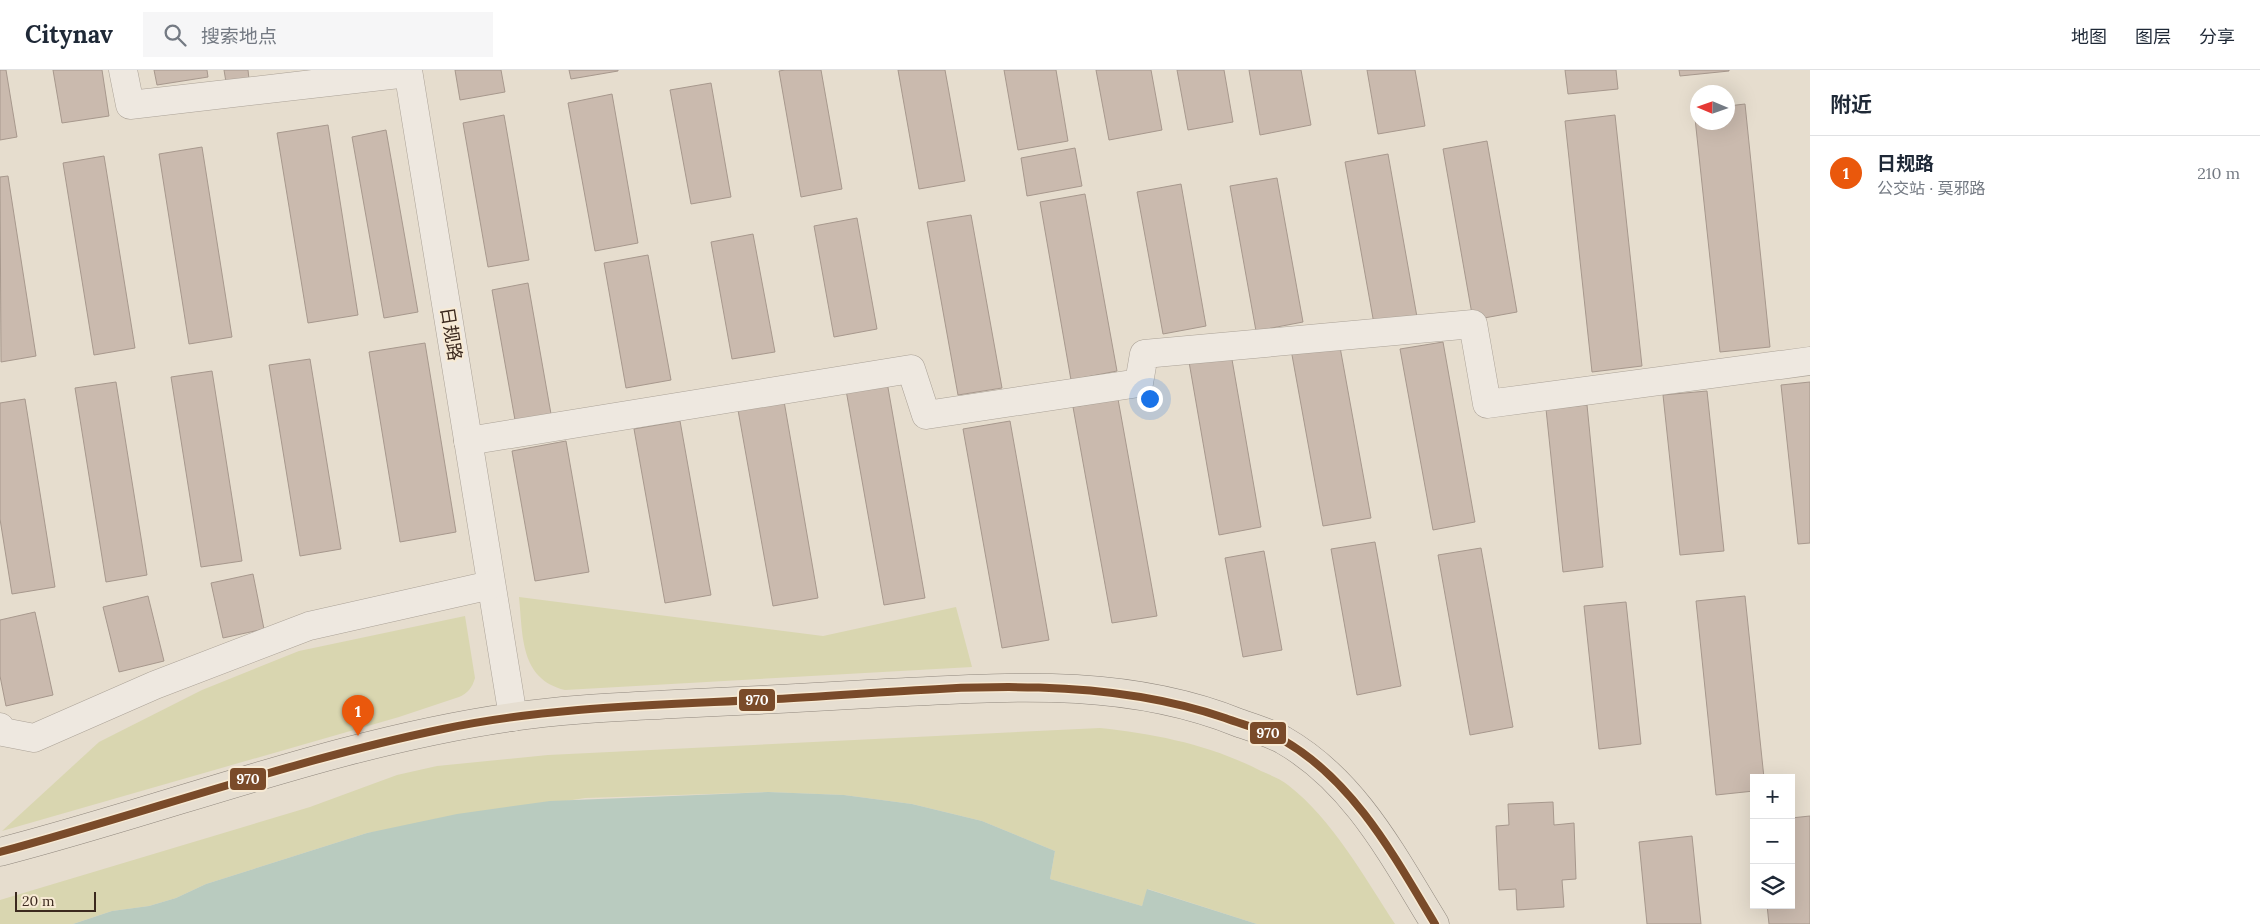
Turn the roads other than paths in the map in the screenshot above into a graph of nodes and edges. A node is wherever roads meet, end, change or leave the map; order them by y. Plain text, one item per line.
1 (123, 70) edge
2 (408, 71) edge
3 (1810, 361) edge
4 (468, 441) junction
5 (491, 585) junction
6 (513, 717) junction
7 (0, 727) edge
8 (0, 852) edge
9 (1435, 924) edge

1 - 2 street
2 - 4 street, 日规路
3 - 4 street
4 - 5 street, 日规路
5 - 6 street, 日规路
5 - 7 street
6 - 8 main road
6 - 9 main road

